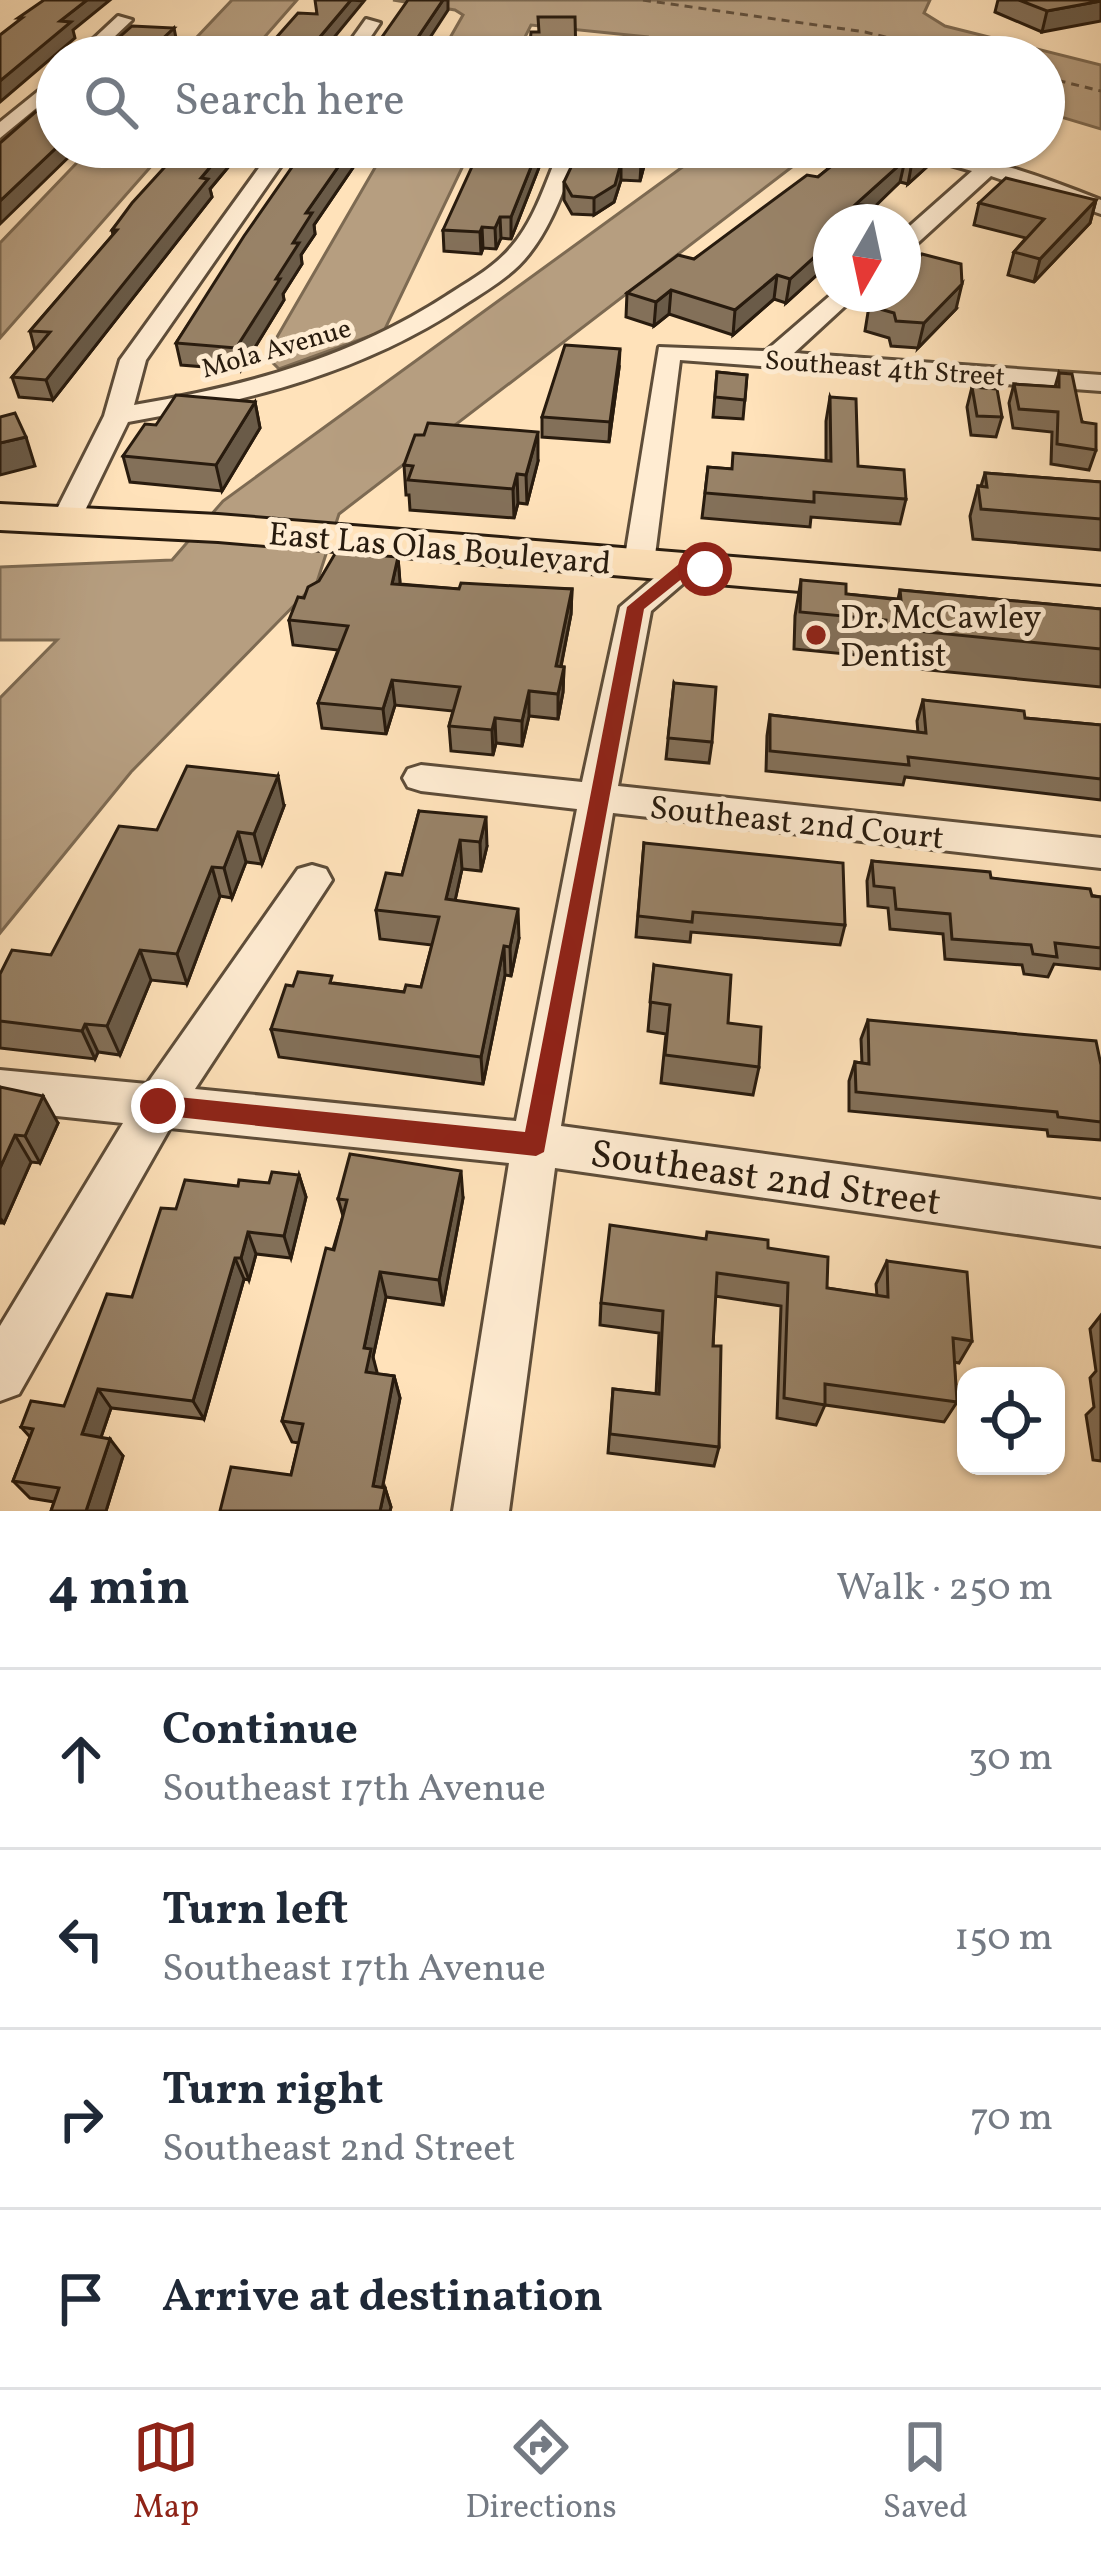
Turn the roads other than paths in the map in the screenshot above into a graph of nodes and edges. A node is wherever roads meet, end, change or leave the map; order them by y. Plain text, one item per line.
1 (124, 20) dead end
2 (372, 23) dead end
3 (106, 36) edge
4 (363, 36) edge
5 (36, 100) edge
6 (0, 132) edge
7 (269, 168) edge
8 (562, 168) edge
9 (983, 168) edge
10 (987, 169) junction
11 (1101, 208) edge
12 (921, 228) edge
13 (826, 312) edge
14 (772, 359) junction
15 (1101, 383) edge
16 (118, 416) junction
17 (0, 518) edge
18 (65, 523) junction
19 (0, 537) edge
20 (653, 579) junction
21 (1101, 602) edge
22 (422, 778) dead end
23 (600, 800) junction
24 (1101, 854) edge
25 (312, 880) dead end
26 (0, 1090) edge
27 (158, 1106) junction
28 (536, 1144) junction
29 (1101, 1223) edge
30 (0, 1375) edge
31 (481, 1511) edge

1 - 3 street
2 - 4 street
5 - 6 street
7 - 16 street
8 - 16 street, Mola Avenue
9 - 10 street
10 - 11 street
10 - 12 street
13 - 14 street
14 - 15 street, Southeast 4th Street
14 - 20 street, Southeast 4th Street
16 - 18 street
17 - 18 main road, East Las Olas Boulevard
18 - 19 main road, East Las Olas Boulevard
18 - 20 main road, East Las Olas Boulevard
20 - 21 main road, East Las Olas Boulevard
20 - 23 street
22 - 23 street, Southeast 2nd Court
23 - 24 street, Southeast 2nd Court
23 - 28 street
25 - 27 street
26 - 27 street, Southeast 2nd Street
27 - 28 street, Southeast 2nd Street
27 - 30 street
28 - 29 street, Southeast 2nd Street
28 - 31 street

